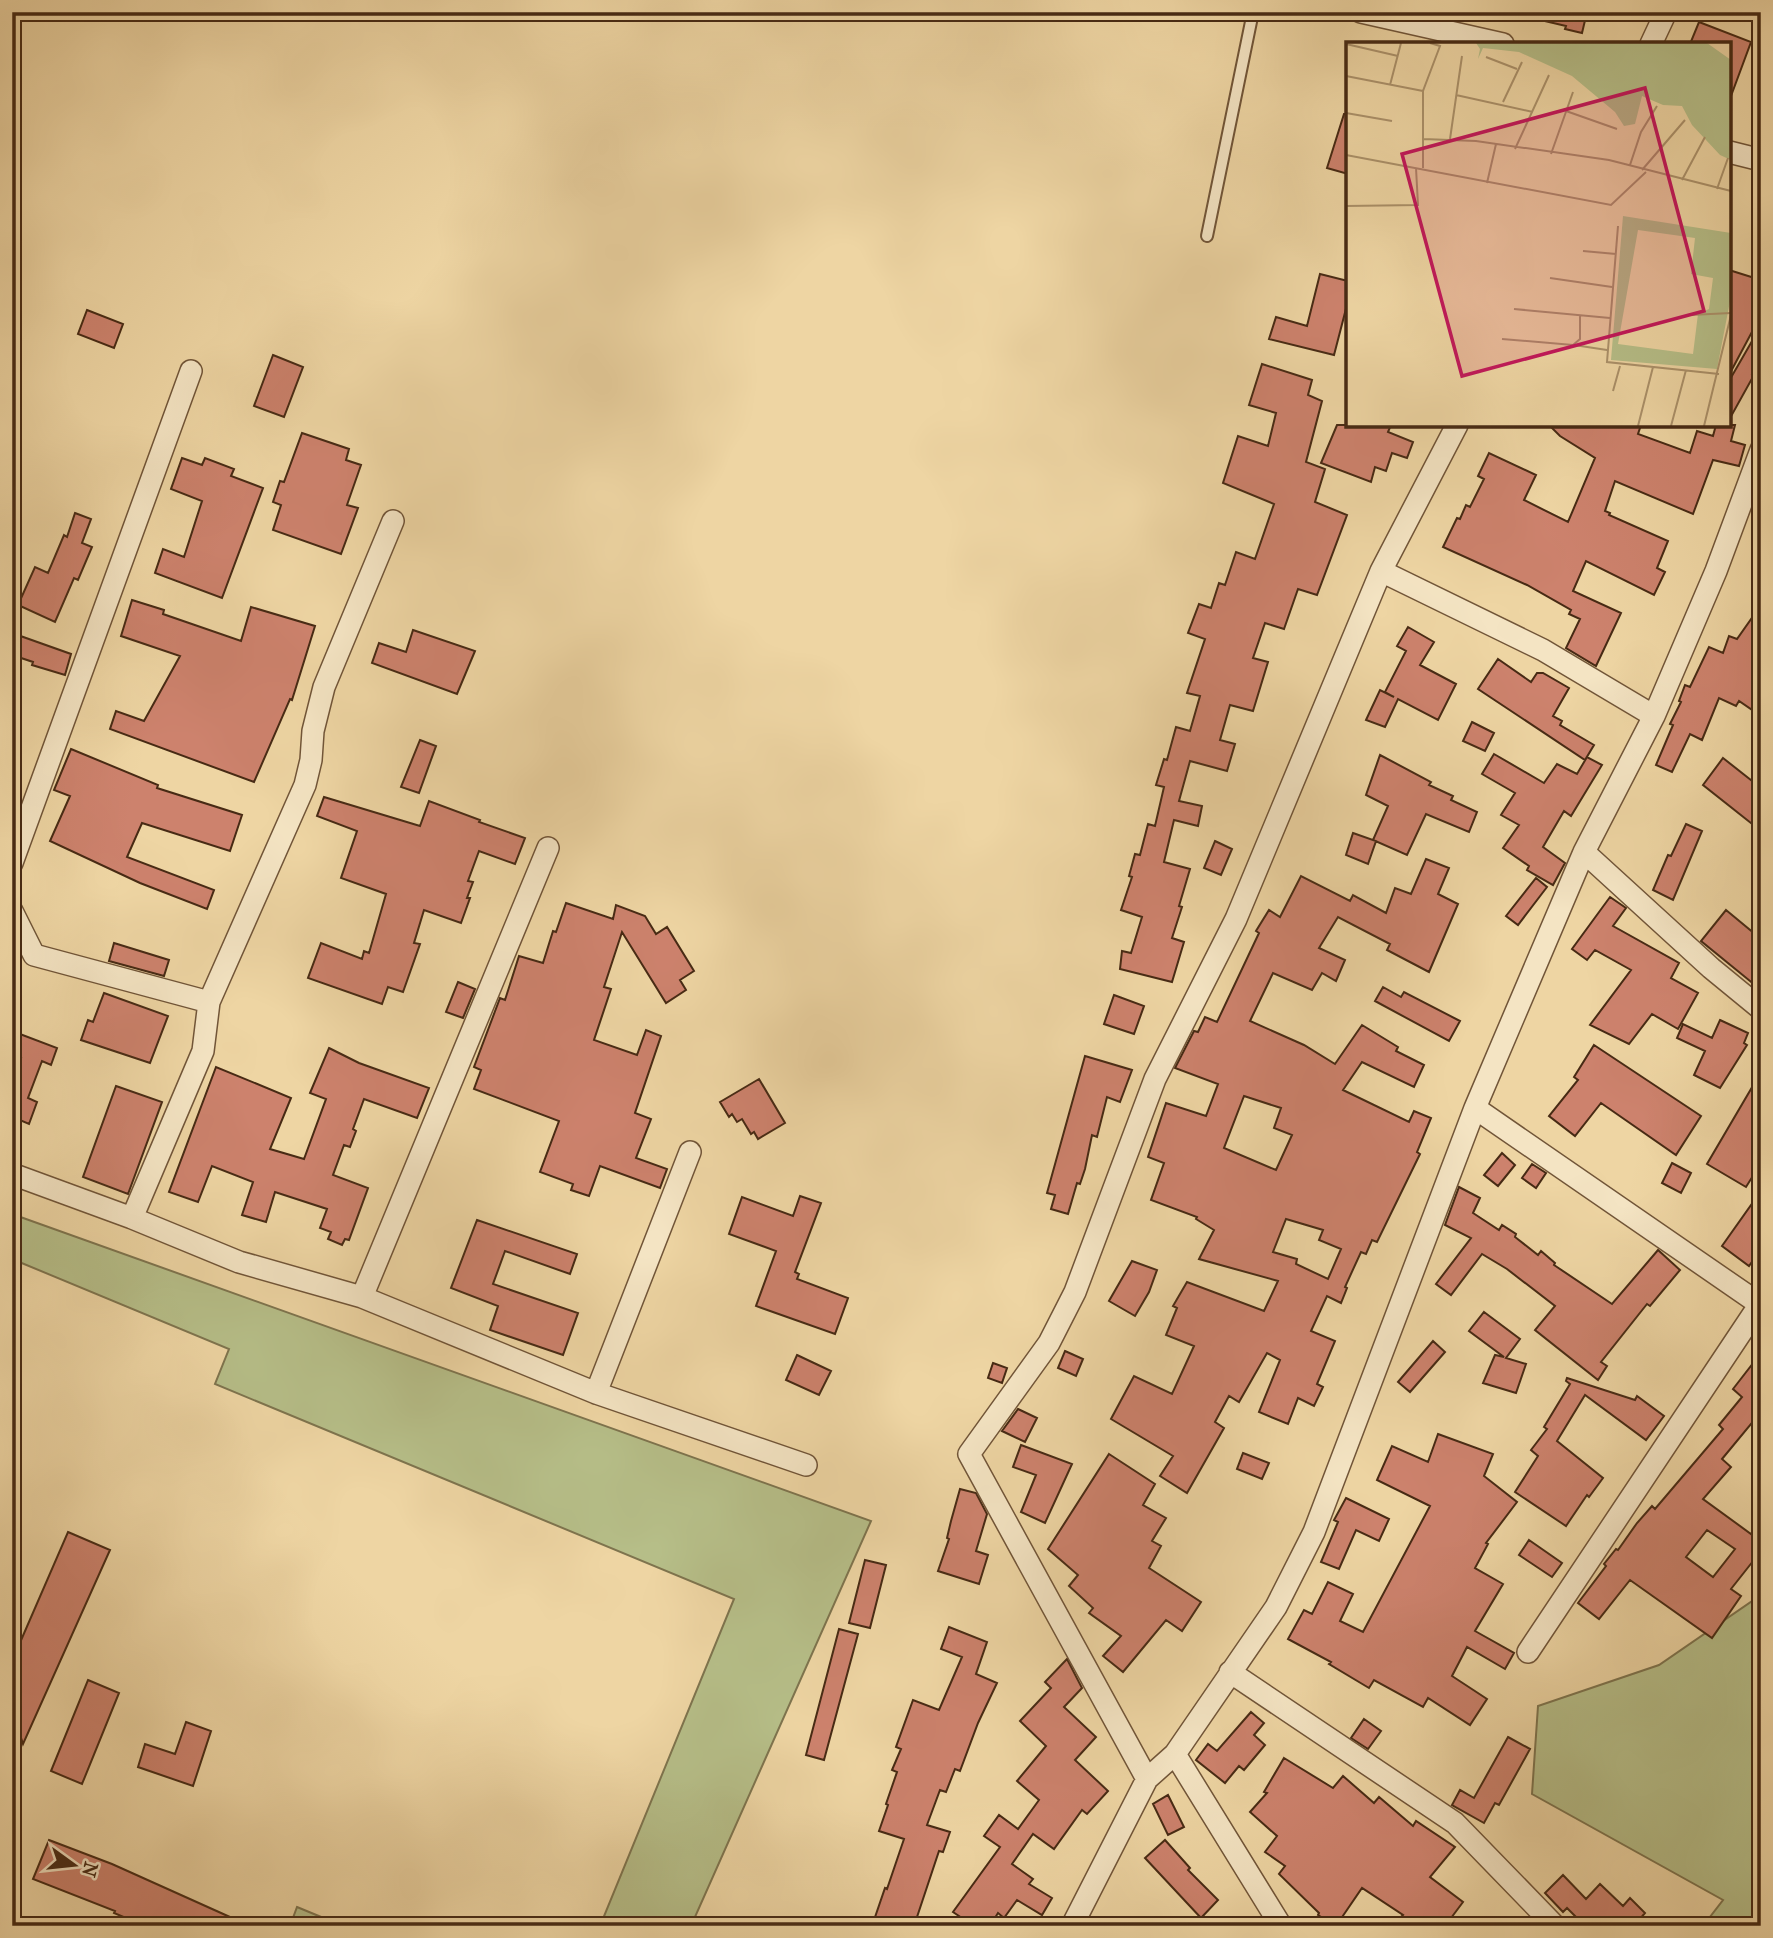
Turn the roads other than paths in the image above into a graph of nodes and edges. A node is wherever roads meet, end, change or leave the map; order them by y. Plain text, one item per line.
1 (1253, 12) edge
2 (1361, 12) edge
3 (1666, 12) edge
4 (1494, 42) edge
5 (1652, 42) edge
6 (1731, 152) edge
7 (1761, 160) edge
8 (1207, 236) dead end
9 (191, 372) dead end
10 (1456, 427) edge
11 (1761, 450) edge
12 (393, 521) dead end
13 (1381, 571) junction
14 (1654, 716) junction
15 (548, 848) dead end
16 (1584, 852) junction
17 (12, 863) edge
18 (12, 911) edge
19 (209, 1002) junction
20 (1761, 1009) edge
21 (1475, 1108) junction
22 (690, 1152) dead end
23 (12, 1174) edge
24 (132, 1218) junction
25 (362, 1297) junction
26 (1760, 1304) edge
27 (596, 1393) junction
28 (806, 1465) dead end
29 (1528, 1653) dead end
30 (1230, 1672) junction
31 (1175, 1754) junction
32 (1147, 1779) junction
33 (1072, 1926) edge
34 (1281, 1926) edge
35 (1555, 1926) edge

1 - 8 lane
2 - 4 street
3 - 5 street
6 - 7 street
9 - 17 street
10 - 13 street
11 - 14 street
12 - 19 street
13 - 14 street
13 - 32 street
14 - 16 street
15 - 25 street
16 - 20 street
16 - 21 street
18 - 19 street
19 - 24 street
21 - 26 street
21 - 30 street
22 - 27 street
23 - 24 street
24 - 25 street
25 - 27 street
26 - 29 street
27 - 28 street
30 - 31 street
30 - 35 street
31 - 32 street
31 - 34 street
32 - 33 street

